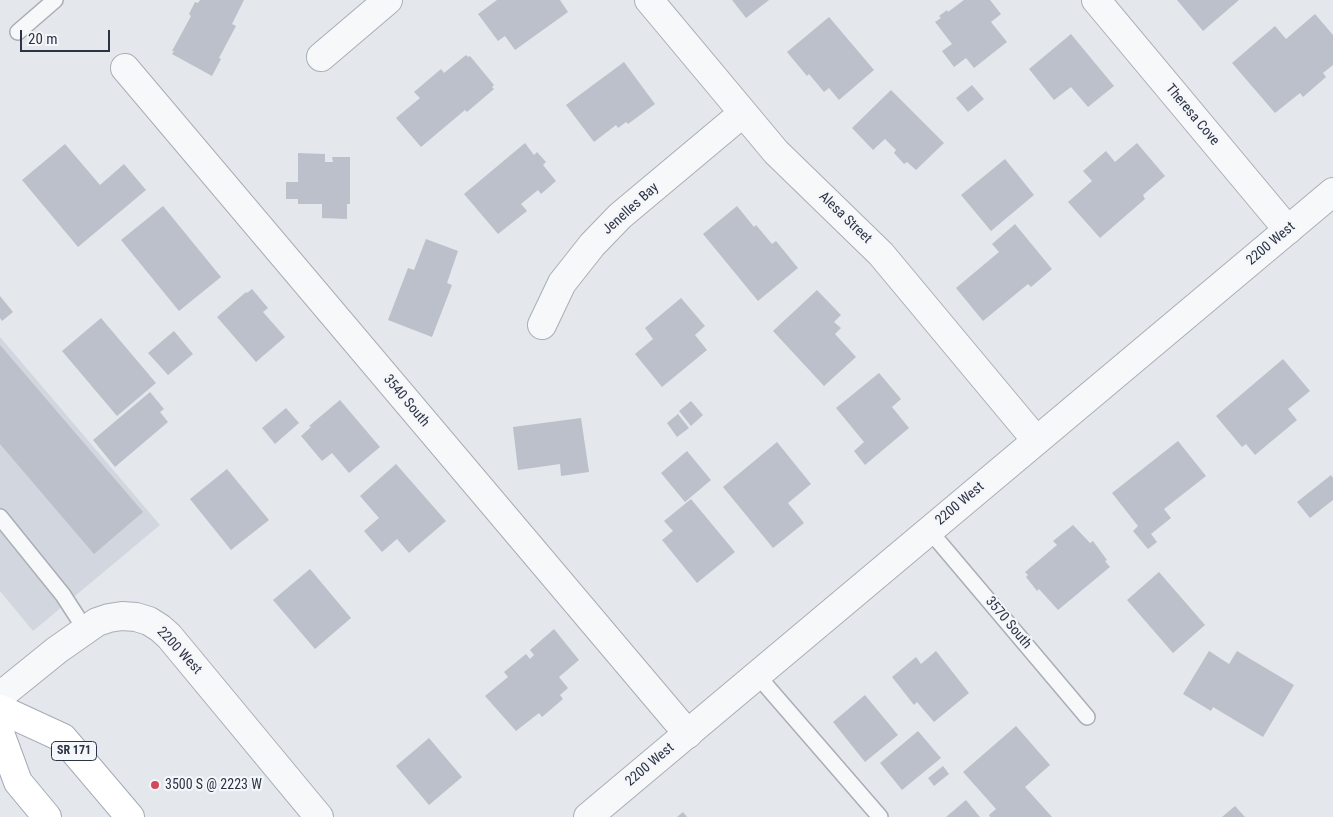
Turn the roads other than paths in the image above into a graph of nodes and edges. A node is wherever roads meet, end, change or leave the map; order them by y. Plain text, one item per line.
1 (55, 0) edge
2 (388, 0) edge
3 (649, 0) edge
4 (1096, 0) edge
5 (18, 32) dead end
6 (320, 58) dead end
7 (125, 68) dead end
8 (743, 112) junction
9 (1333, 192) edge
10 (1288, 230) junction
11 (542, 325) dead end
12 (1036, 440) junction
13 (0, 517) edge
14 (929, 530) junction
15 (85, 629) junction
16 (757, 675) junction
17 (0, 696) edge
18 (0, 709) edge
19 (1087, 717) dead end
20 (0, 733) edge
21 (688, 734) junction
22 (47, 817) edge
23 (130, 817) edge
24 (319, 817) edge
25 (588, 817) edge
26 (880, 817) edge

1 - 5 lane
2 - 6 street
3 - 8 street, Alesa Street
4 - 10 street, Theresa Cove
7 - 21 street, 3540 South
8 - 11 street, Jenelles Bay
8 - 12 street, Alesa Street
9 - 10 street, 2200 West
10 - 12 street, 2200 West
12 - 14 street, 2200 West
13 - 15 lane
14 - 16 street, 2200 West
14 - 19 lane, 3570 South
15 - 17 street, 2200 West
15 - 24 street, 2200 West
16 - 21 street, 2200 West
16 - 26 lane
18 - 23 main road, SR 171
20 - 22 main road
21 - 25 street, 2200 West

